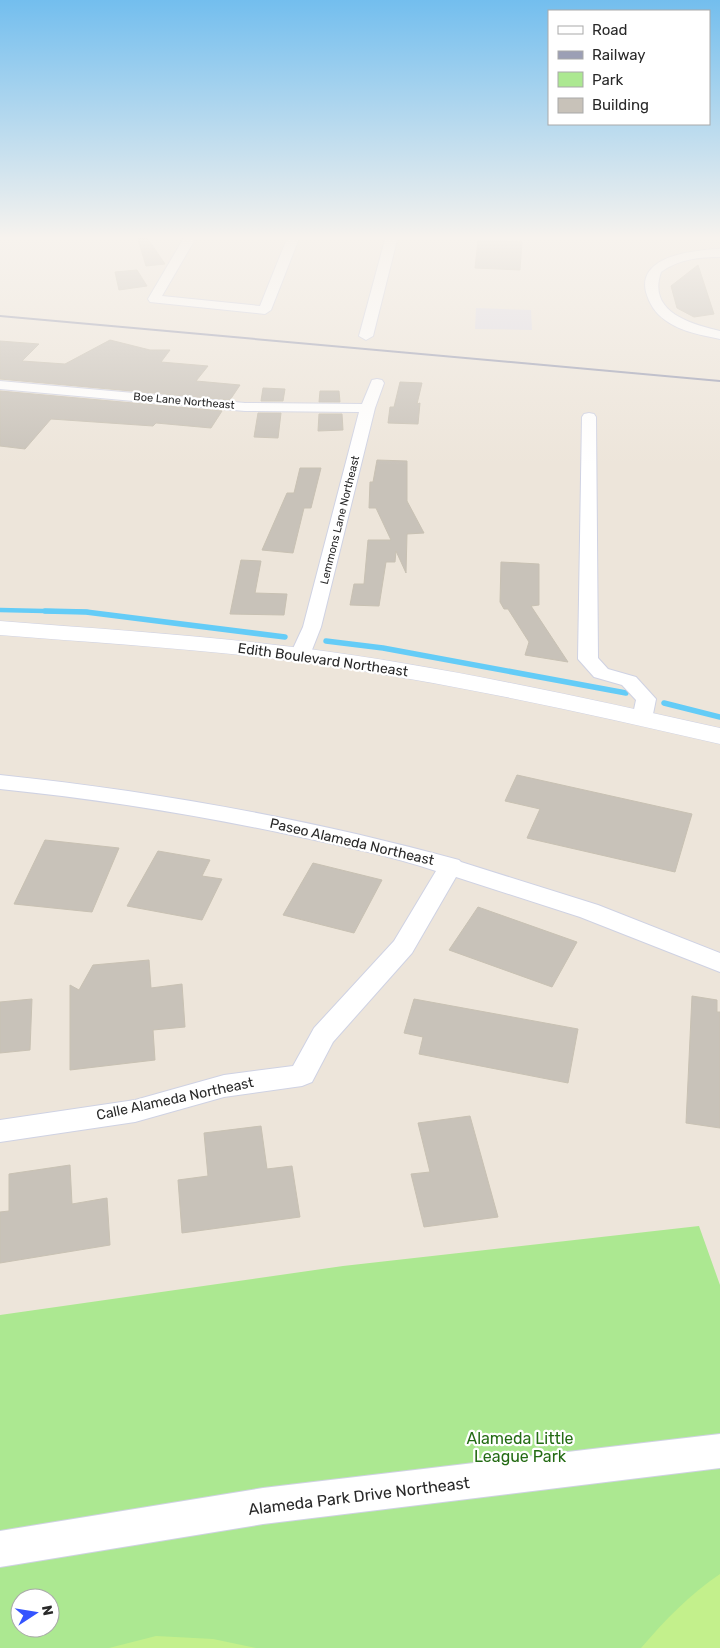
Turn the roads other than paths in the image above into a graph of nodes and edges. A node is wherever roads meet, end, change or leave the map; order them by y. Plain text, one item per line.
1 (372, 313) edge
2 (664, 313) edge
3 (720, 335) edge
4 (366, 336) dead end
5 (377, 383) dead end
6 (0, 385) edge
7 (368, 408) junction
8 (589, 417) dead end
9 (0, 628) edge
10 (300, 655) junction
11 (642, 719) junction
12 (720, 736) edge
13 (0, 782) edge
14 (451, 865) junction
15 (720, 963) edge
16 (0, 1131) edge
17 (720, 1450) edge
18 (0, 1549) edge

1 - 4 street
2 - 3 street
5 - 7 street, Lemmons Lane Northeast
6 - 7 street, Boe Lane Northeast
7 - 10 street, Lemmons Lane Northeast
8 - 11 street
9 - 10 street, Edith Boulevard Northeast
10 - 11 street, Edith Boulevard Northeast
11 - 12 street, Edith Boulevard Northeast
13 - 14 street, Paseo Alameda Northeast
14 - 15 street, Paseo Alameda Northeast
14 - 16 street, Calle Alameda Northeast
17 - 18 street, Alameda Park Drive Northeast

